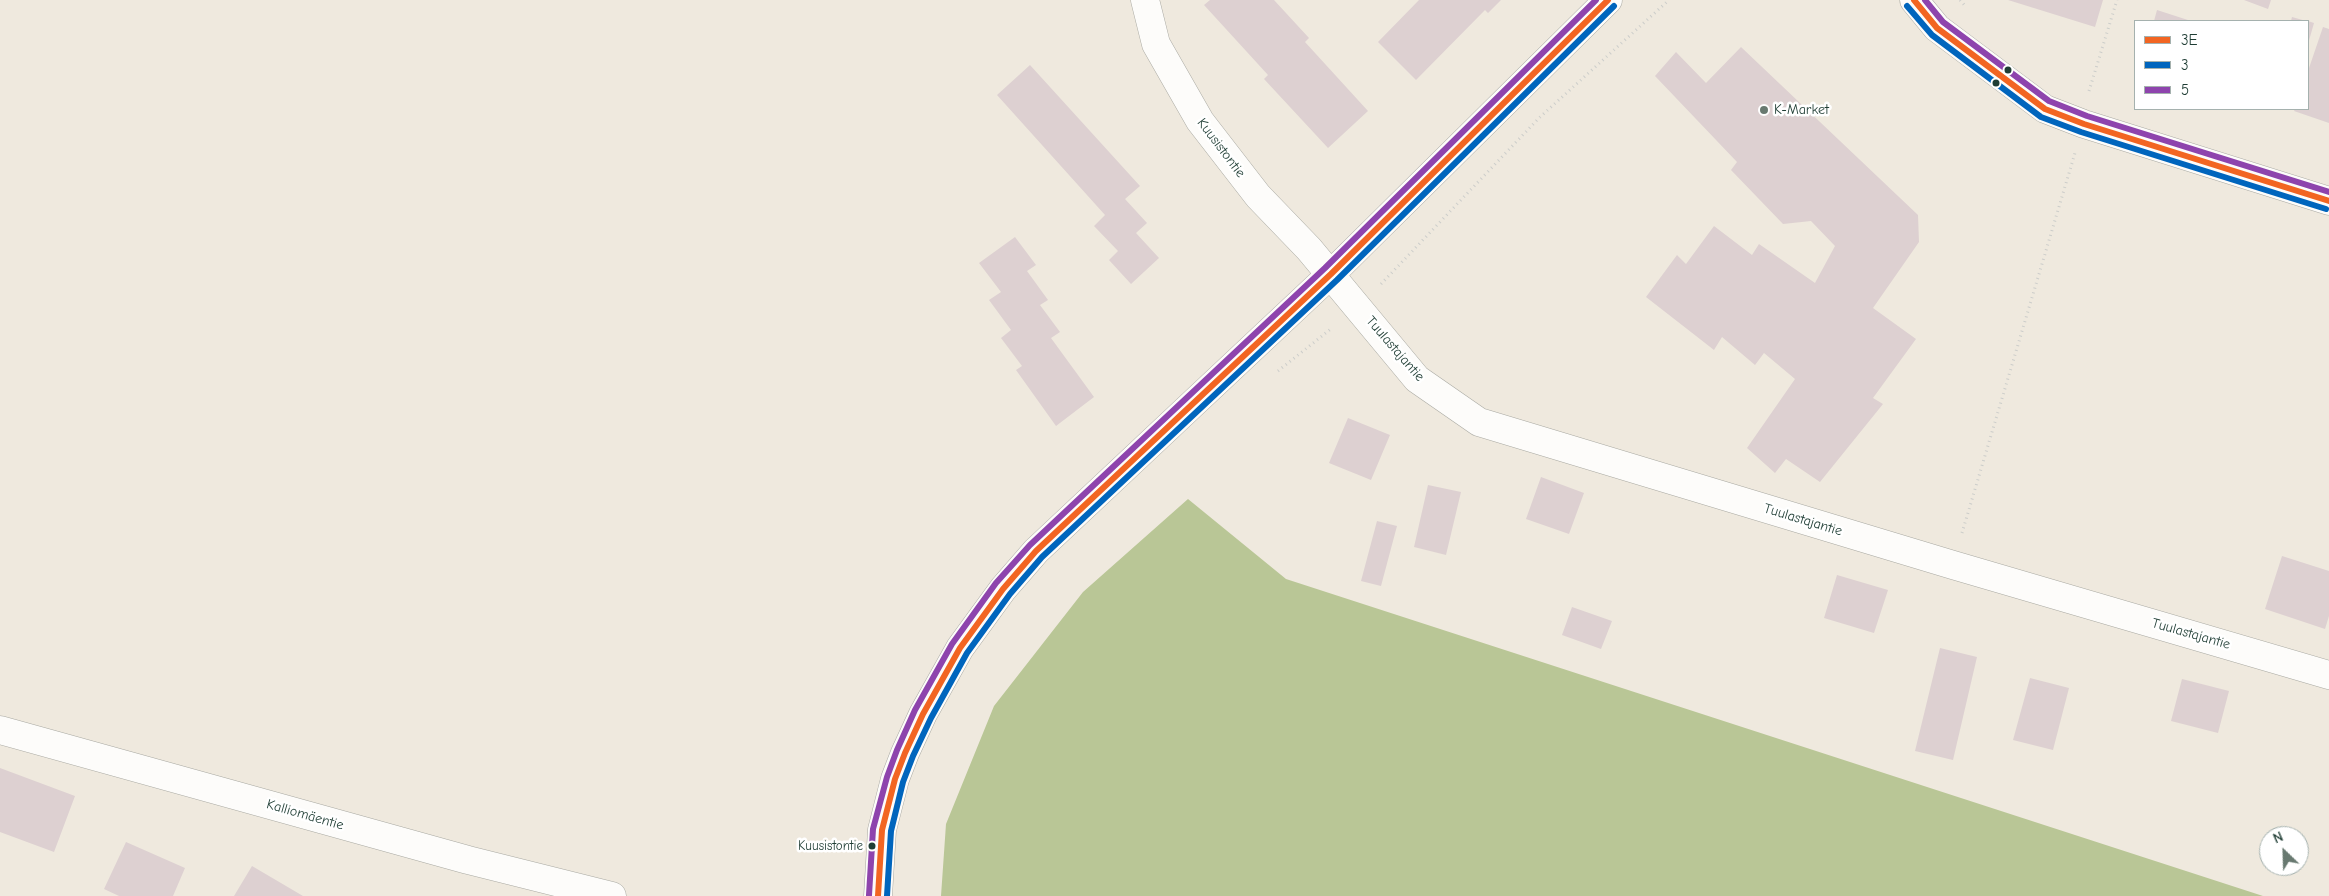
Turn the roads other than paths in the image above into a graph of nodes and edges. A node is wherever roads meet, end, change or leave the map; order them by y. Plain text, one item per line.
1 (1145, 0) edge
2 (1608, 0) edge
3 (1914, 0) edge
4 (2329, 201) edge
5 (1331, 274) junction
6 (2329, 674) edge
7 (0, 730) edge
8 (612, 896) edge
9 (878, 896) edge

1 - 5 street, Kuusistontie
2 - 5 street
3 - 4 street
5 - 6 street, Tuulastajantie
5 - 9 street
7 - 8 street, Kalliomäentie

